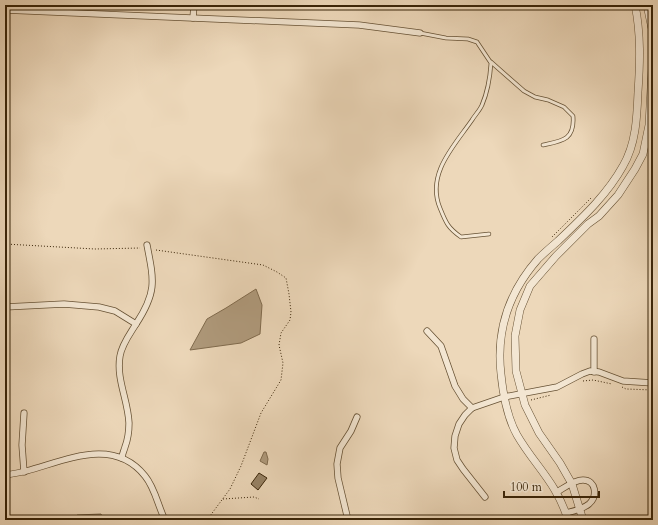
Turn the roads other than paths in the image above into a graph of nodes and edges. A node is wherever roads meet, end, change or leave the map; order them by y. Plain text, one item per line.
1 (194, 5) edge
2 (635, 5) edge
3 (648, 5) edge
4 (5, 10) edge
5 (193, 18) junction
6 (420, 33) joint
7 (489, 60) junction
8 (543, 145) dead end
9 (490, 234) dead end
10 (147, 245) dead end
11 (5, 306) edge
12 (136, 324) junction
13 (427, 331) dead end
14 (594, 339) dead end
15 (594, 372) junction
16 (653, 383) edge
17 (521, 394) junction
18 (504, 397) junction
19 (472, 408) junction
20 (24, 413) dead end
21 (357, 417) dead end
22 (122, 458) junction
23 (24, 472) junction
24 (5, 475) edge
25 (572, 484) junction
26 (557, 492) junction
27 (485, 497) dead end
28 (580, 509) junction
29 (567, 517) edge
30 (165, 520) edge
31 (348, 520) edge
32 (583, 520) edge

1 - 5 street
2 - 18 street
3 - 17 street
4 - 5 street
5 - 6 street
6 - 7 lane
7 - 8 lane
7 - 9 lane
10 - 12 street
11 - 12 street
12 - 22 street
13 - 19 street
14 - 15 street
15 - 16 street
15 - 17 street
17 - 18 street
17 - 25 street
18 - 19 street
18 - 26 street
19 - 27 street
20 - 23 street
21 - 31 street
22 - 23 street
22 - 30 street
23 - 24 street
25 - 26 street
25 - 28 street
25 - 28 street
26 - 29 street
28 - 29 street
28 - 32 street

